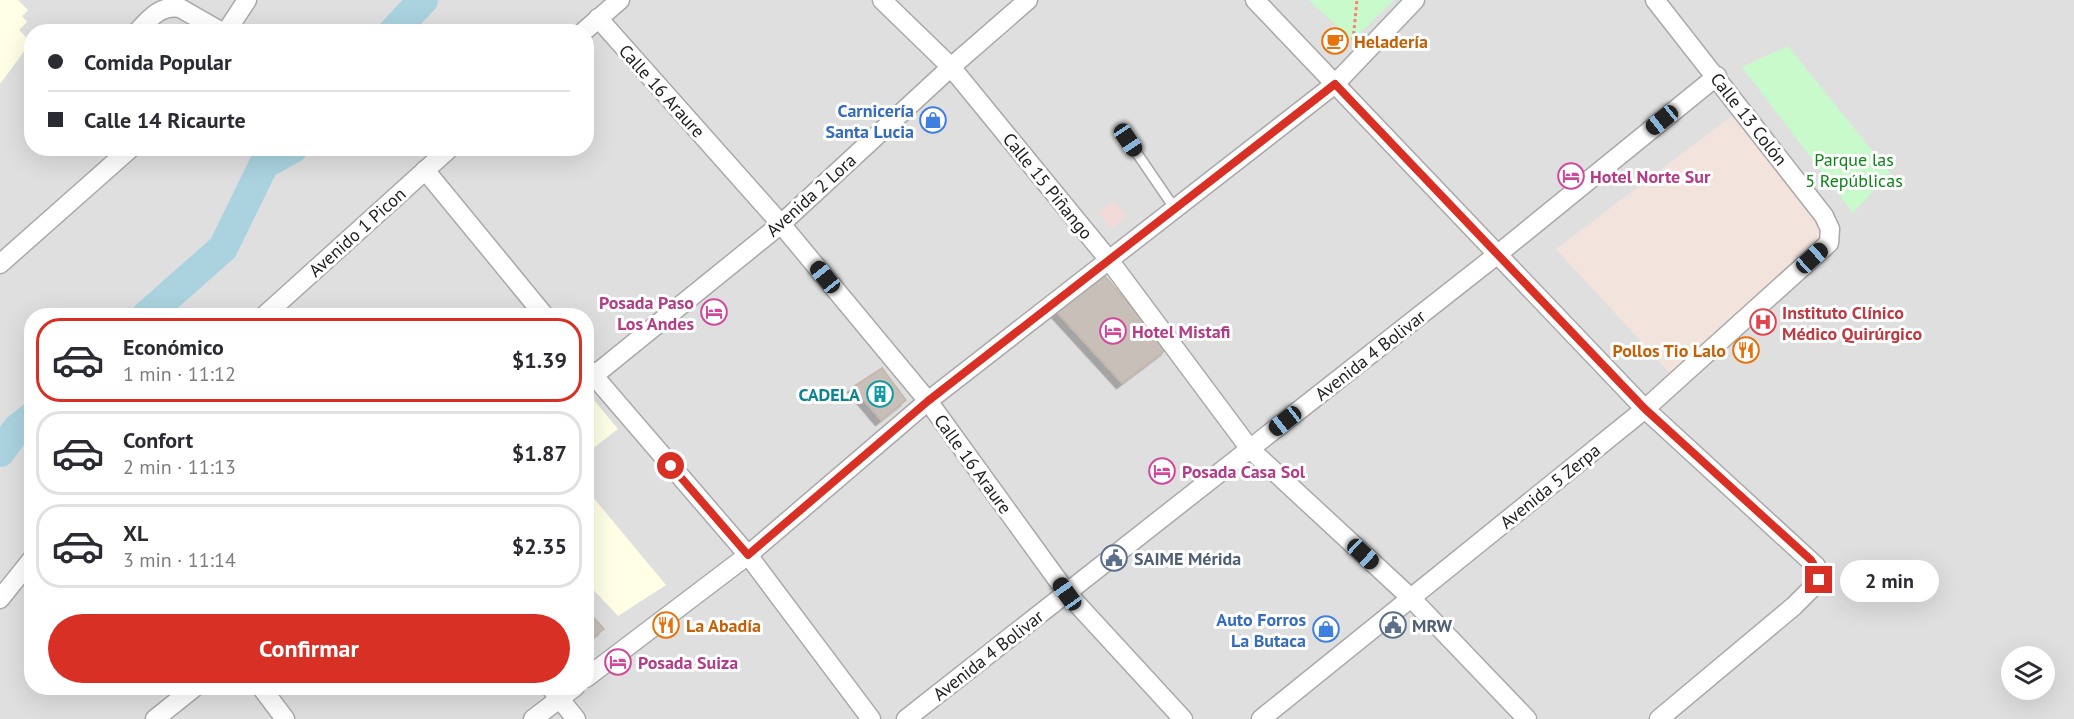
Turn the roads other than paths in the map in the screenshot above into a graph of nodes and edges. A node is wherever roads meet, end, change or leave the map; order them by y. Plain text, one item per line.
1 (247, 0) edge
2 (620, 0) edge
3 (882, 0) edge
4 (1028, 0) edge
5 (1255, 0) edge
6 (1415, 0) edge
7 (1655, 0) edge
8 (597, 18) junction
9 (144, 24) edge
10 (209, 24) edge
11 (230, 24) edge
12 (591, 24) edge
13 (951, 67) junction
14 (1717, 76) junction
15 (1335, 84) junction
16 (1128, 140) dead end
17 (122, 156) edge
18 (441, 156) edge
19 (425, 170) junction
20 (1175, 209) junction
21 (781, 224) junction
22 (1829, 243) joint
23 (1498, 254) junction
24 (1109, 260) junction
25 (0, 264) edge
26 (273, 308) edge
27 (538, 308) edge
28 (594, 372) edge
29 (594, 382) edge
30 (928, 401) junction
31 (1645, 409) junction
32 (1250, 449) junction
33 (748, 555) junction
34 (24, 569) edge
35 (1067, 594) junction
36 (0, 599) edge
37 (1412, 599) junction
38 (594, 672) edge
39 (185, 695) edge
40 (267, 695) edge
41 (553, 695) edge
42 (557, 695) edge
43 (155, 719) edge
44 (285, 719) edge
45 (533, 719) edge
46 (576, 719) edge
47 (871, 719) edge
48 (906, 719) edge
49 (1183, 719) edge
50 (1261, 719) edge
51 (1527, 719) edge
52 (1659, 719) edge

1 - 11 street
2 - 8 street
3 - 13 street, Calle 15 Piñango
4 - 13 street, Avenida 2 Lora
5 - 15 street
6 - 15 street
7 - 14 street, Calle 13 Colón
8 - 12 street
8 - 21 street, Calle 16 Araure
9 - 10 street
13 - 21 street, Avenida 2 Lora
13 - 24 street, Calle 15 Piñango
14 - 22 street, Calle 13 Colón
14 - 23 street, Avenida 4 Bolivar
15 - 20 street
15 - 23 street
16 - 20 lane
17 - 25 street
18 - 19 street, Avenido 1 Picon
19 - 26 street, Avenido 1 Picon
19 - 27 street
20 - 24 street
21 - 28 street, Avenida 2 Lora
21 - 30 street, Calle 16 Araure
22 - 31 street, Avenida 5 Zerpa
23 - 31 street
23 - 32 street, Avenida 4 Bolivar
24 - 30 street
24 - 32 street, Calle 15 Piñango
29 - 33 street
30 - 33 street
30 - 35 street, Calle 16 Araure
31 - 37 street, Avenida 5 Zerpa
31 - 52 street
32 - 35 street, Avenida 4 Bolivar
32 - 37 street, Calle 15 Piñango
33 - 38 street
33 - 47 street
34 - 36 street
35 - 48 street, Avenida 4 Bolivar
35 - 49 street, Calle 16 Araure
37 - 50 street, Avenida 5 Zerpa
37 - 51 street, Calle 15 Piñango
39 - 43 street
40 - 44 street
41 - 45 street
42 - 46 street

